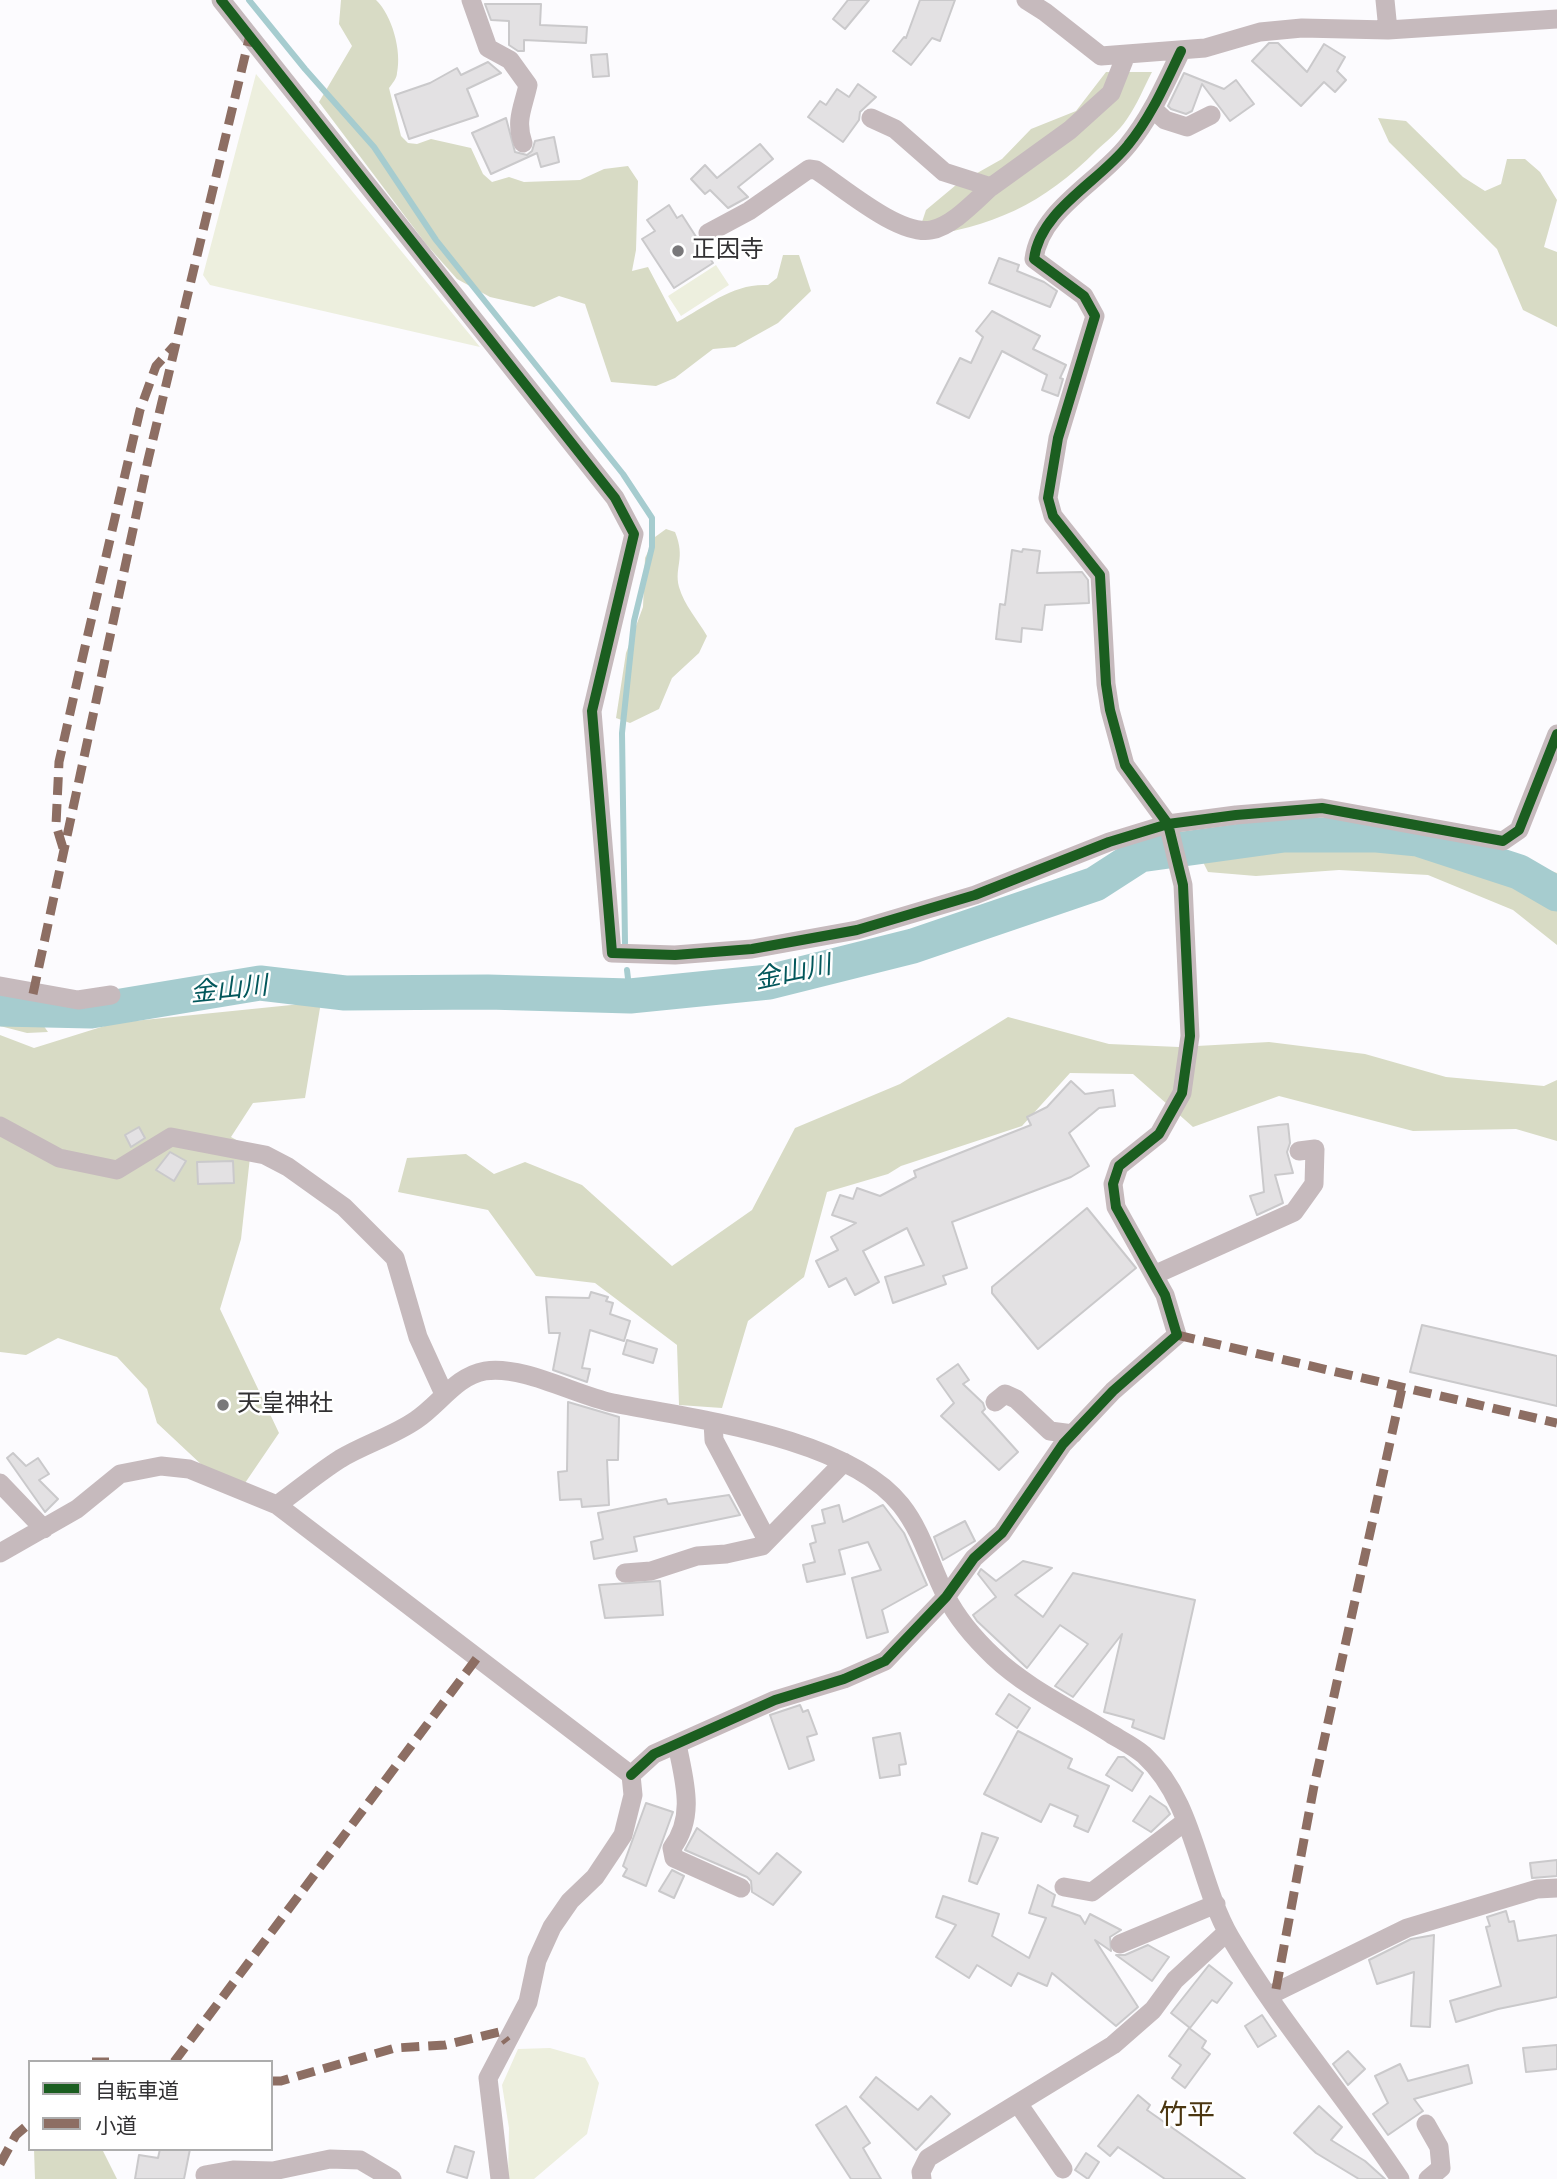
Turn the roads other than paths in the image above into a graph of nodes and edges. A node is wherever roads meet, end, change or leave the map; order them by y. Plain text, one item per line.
1 (221, 0) edge
2 (471, 0) edge
3 (1026, 0) edge
4 (1385, 0) edge
5 (1557, 19) edge
6 (1388, 30) junction
7 (1181, 51) junction
8 (1126, 55) junction
9 (1153, 109) junction
10 (1212, 115) dead end
11 (871, 118) dead end
12 (523, 144) dead end
13 (993, 186) junction
14 (708, 233) dead end
15 (1557, 734) edge
16 (1170, 829) junction
17 (0, 986) edge
18 (111, 995) dead end
19 (0, 1126) edge
20 (1299, 1151) dead end
21 (1154, 1275) junction
22 (444, 1394) junction
23 (995, 1402) dead end
24 (713, 1422) junction
25 (1073, 1434) junction
26 (844, 1462) junction
27 (0, 1483) edge
28 (277, 1505) junction
29 (44, 1529) junction
30 (767, 1540) junction
31 (0, 1553) edge
32 (625, 1573) dead end
33 (946, 1597) junction
34 (677, 1744) junction
35 (631, 1775) junction
36 (1186, 1821) junction
37 (1064, 1887) dead end
38 (741, 1888) dead end
39 (1557, 1888) edge
40 (1216, 1904) junction
41 (1227, 1932) junction
42 (1120, 1944) dead end
43 (1268, 1996) junction
44 (1019, 2105) junction
45 (1426, 2124) dead end
46 (1063, 2169) dead end
47 (205, 2175) dead end
48 (499, 2178) edge
49 (392, 2179) edge
50 (922, 2179) edge
51 (1400, 2179) edge
52 (1429, 2179) edge

1 - 16 street
2 - 12 street
3 - 8 street
4 - 6 street
5 - 6 street
6 - 7 street
7 - 8 street
7 - 9 street
8 - 13 street
9 - 10 street
9 - 16 street
11 - 13 street
13 - 14 street
15 - 16 street
16 - 21 street
17 - 18 street
19 - 22 street
20 - 21 street
21 - 25 street
22 - 24 street
22 - 28 street
23 - 25 street
24 - 26 street
24 - 30 street
25 - 33 street
26 - 30 street
26 - 33 street
27 - 29 street
28 - 29 street
28 - 35 street
29 - 31 street
30 - 32 street
33 - 34 street
33 - 36 street
34 - 35 street
34 - 38 street
35 - 48 street
36 - 37 street
36 - 40 street
39 - 43 street
40 - 41 street
40 - 42 street
41 - 43 street
41 - 44 street
43 - 51 street
44 - 46 street
44 - 50 street
45 - 52 street
47 - 49 street

